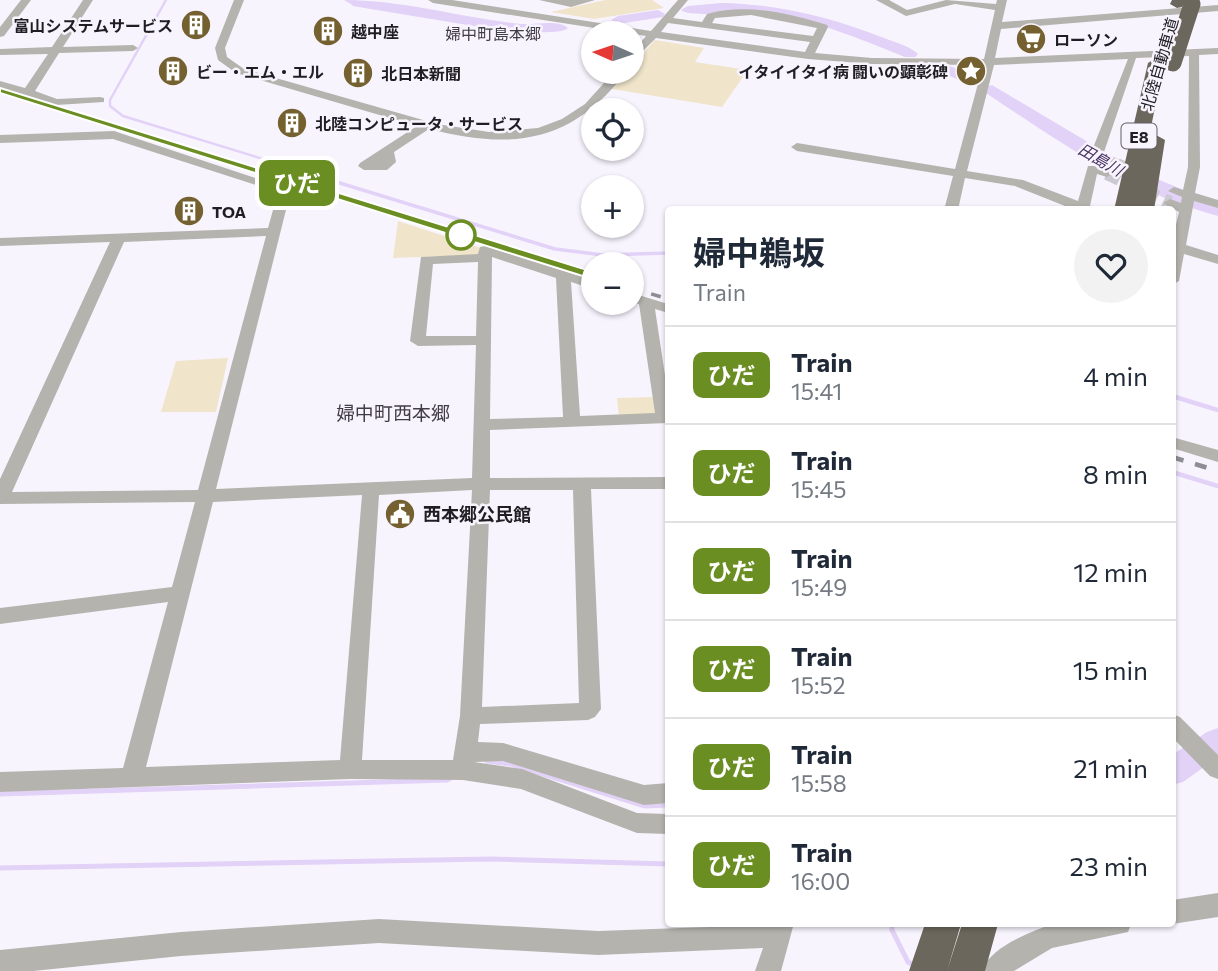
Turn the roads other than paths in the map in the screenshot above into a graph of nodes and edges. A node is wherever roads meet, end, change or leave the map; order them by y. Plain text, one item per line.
1 (26, 0) edge
2 (88, 0) edge
3 (239, 0) edge
4 (433, 0) edge
5 (498, 0) edge
6 (544, 0) edge
7 (590, 0) edge
8 (683, 0) edge
9 (881, 0) edge
10 (953, 0) edge
11 (1185, 2) edge
12 (1001, 4) edge
13 (486, 9) junction
14 (1216, 11) edge
15 (666, 20) junction
16 (705, 26) junction
17 (997, 26) junction
18 (0, 34) edge
19 (653, 35) junction
20 (816, 40) junction
21 (644, 45) edge
22 (133, 48) dead end
23 (55, 50) junction
24 (1218, 51) edge
25 (0, 52) edge
26 (808, 56) junction
27 (1194, 56) dead end
28 (1132, 60) dead end
29 (989, 62) junction
30 (1165, 63) junction
31 (0, 84) edge
32 (610, 84) edge
33 (28, 93) junction
34 (100, 100) dead end
35 (428, 124) junction
36 (0, 139) edge
37 (797, 147) dead end
38 (387, 150) dead end
39 (960, 173) junction
40 (1172, 197) dead end
41 (1187, 204) junction
42 (1218, 204) edge
43 (952, 206) edge
44 (1076, 206) edge
45 (1085, 206) edge
46 (1125, 206) edge
47 (1145, 206) edge
48 (273, 232) junction
49 (118, 238) junction
50 (0, 242) edge
51 (1176, 246) edge
52 (485, 258) junction
53 (1218, 260) edge
54 (563, 276) junction
55 (581, 281) edge
56 (644, 302) edge
57 (665, 308) edge
58 (642, 315) edge
59 (483, 340) junction
60 (665, 414) edge
61 (665, 418) edge
62 (572, 422) junction
63 (481, 425) junction
64 (1176, 443) edge
65 (1218, 456) edge
66 (582, 483) junction
67 (665, 483) edge
68 (481, 484) junction
69 (371, 488) junction
70 (205, 496) junction
71 (0, 498) edge
72 (180, 593) junction
73 (0, 616) edge
74 (471, 716) junction
75 (1176, 726) edge
76 (464, 761) junction
77 (350, 769) junction
78 (1218, 769) edge
79 (132, 777) junction
80 (0, 782) edge
81 (665, 793) edge
82 (665, 824) edge
83 (1218, 905) edge
84 (1176, 911) edge
85 (942, 927) edge
86 (979, 927) edge
87 (1090, 927) edge
88 (775, 946) edge
89 (0, 962) edge
90 (928, 971) edge
91 (966, 971) edge
92 (994, 971) edge

1 - 18 street
2 - 23 street
3 - 35 street
4 - 13 street
5 - 13 street
6 - 7 street
8 - 15 street
9 - 10 street
10 - 12 street
11 - 30 highway, 北陸自動車道 / E8, bridge
12 - 17 street
13 - 19 street
14 - 17 street
15 - 16 street
15 - 19 street
16 - 20 street
16 - 20 street
17 - 29 street
19 - 21 street
19 - 26 street
20 - 26 street
22 - 23 street
23 - 25 street
23 - 33 street
24 - 29 street
26 - 29 street
27 - 41 street
28 - 45 street
29 - 39 street
30 - 46 highway, 北陸自動車道 / E8
30 - 47 highway, 北陸自動車道 / E8
31 - 33 street
32 - 35 street
33 - 34 street
35 - 38 street
36 - 48 street
37 - 39 street
39 - 43 street
39 - 44 street
40 - 41 street
41 - 42 street
41 - 51 street
48 - 49 street
48 - 70 street
49 - 50 street
49 - 71 street
51 - 53 street
52 - 54 street
52 - 59 street
52 - 59 street
54 - 55 street
54 - 62 street
56 - 57 street
58 - 60 street
59 - 63 street
61 - 62 street
62 - 63 street
63 - 68 street
64 - 65 street
66 - 67 street
66 - 68 street
66 - 74 street
68 - 69 street
68 - 74 street
69 - 70 street
69 - 77 street
70 - 71 street
70 - 72 street
72 - 73 street
72 - 79 street
74 - 76 street
75 - 78 street
76 - 77 street
76 - 81 street
76 - 82 street
77 - 79 street
79 - 80 street
83 - 84 street
85 - 90 highway
86 - 91 highway
87 - 92 street
88 - 89 street

